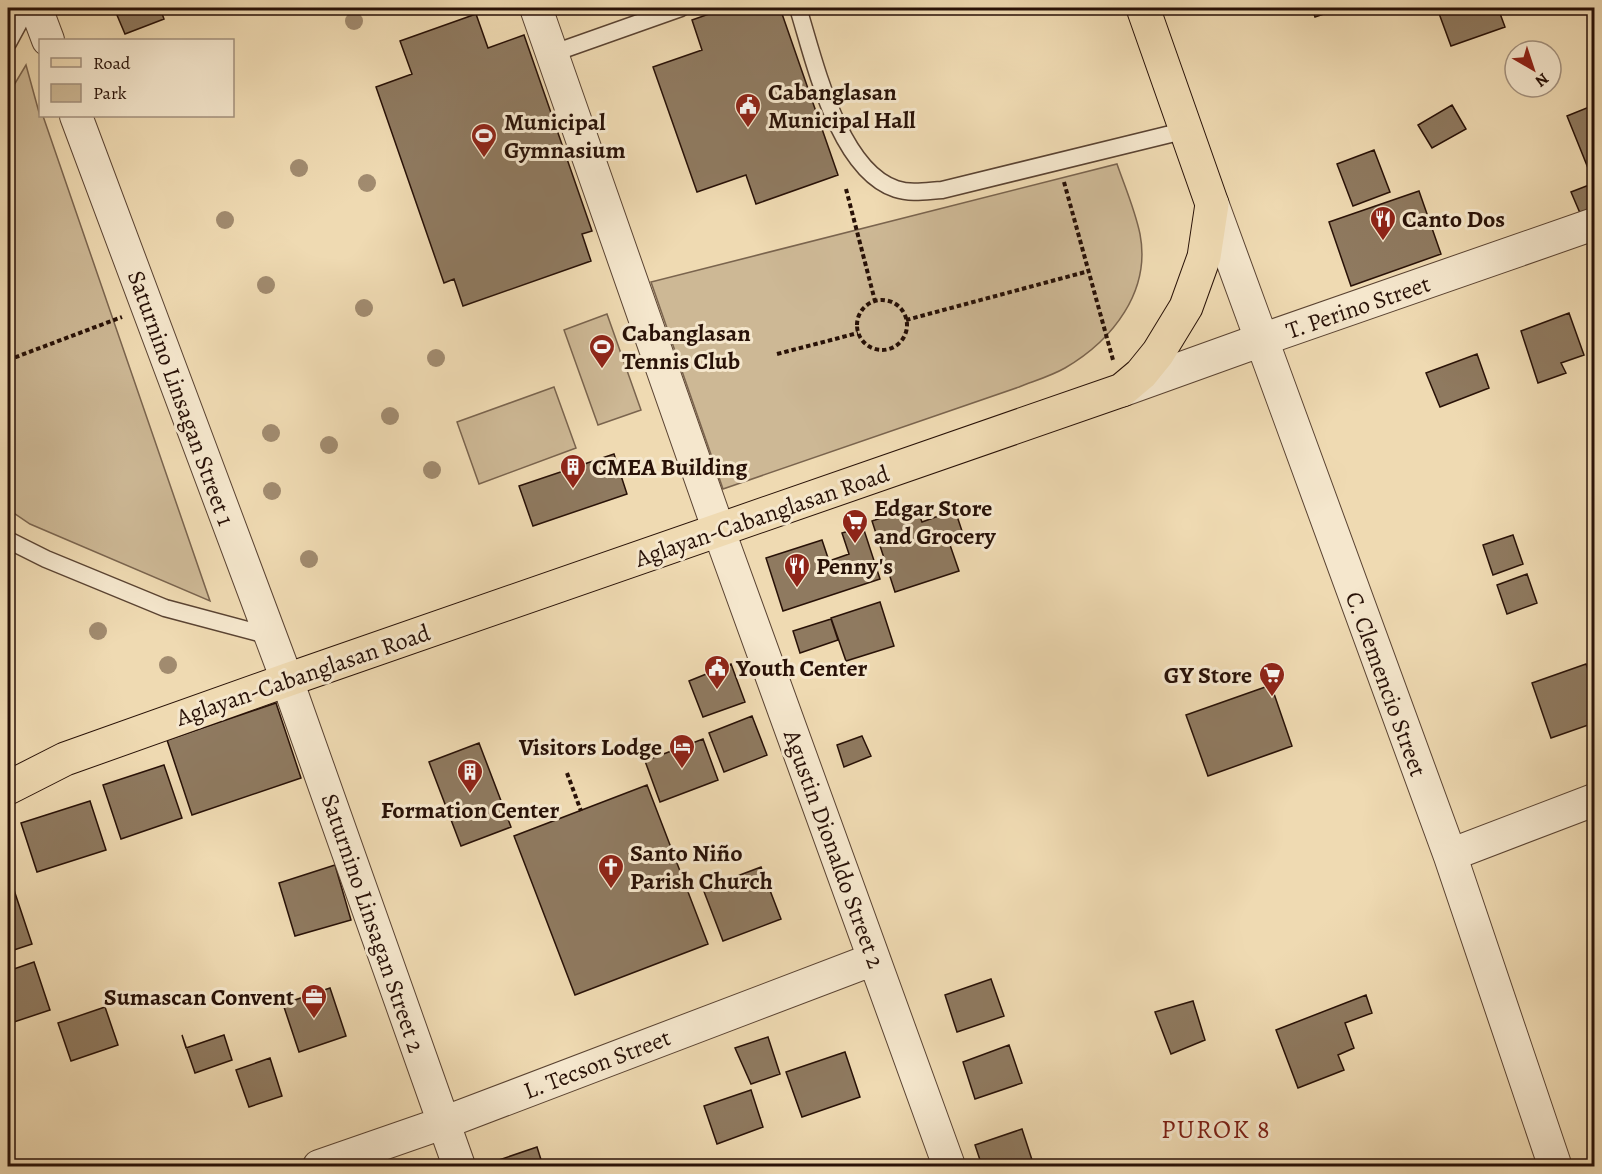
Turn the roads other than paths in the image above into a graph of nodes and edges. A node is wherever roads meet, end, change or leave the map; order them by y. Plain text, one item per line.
1 (27, 8) edge
2 (36, 8) edge
3 (536, 8) edge
4 (681, 8) edge
5 (798, 8) edge
6 (1143, 8) edge
7 (48, 39) edge
8 (8, 43) edge
9 (551, 54) junction
10 (76, 117) edge
11 (1187, 130) junction
12 (1212, 204) junction
13 (1594, 224) edge
14 (1261, 340) junction
15 (1122, 390) junction
16 (719, 531) junction
17 (8, 540) edge
18 (270, 636) junction
19 (287, 680) junction
20 (8, 788) edge
21 (1594, 800) edge
22 (1450, 855) junction
23 (874, 959) junction
24 (443, 1123) junction
25 (320, 1167) edge
26 (459, 1167) edge
27 (949, 1167) edge
28 (1555, 1167) edge

1 - 8 lane
2 - 7 street
3 - 9 street, Agustin Dionaldo Street 2
4 - 9 lane
5 - 11 lane
6 - 11 main road, Aglayan-Cabanglasan Road
9 - 16 street, Agustin Dionaldo Street 2
10 - 18 street, Saturnino Linsagan Street 1
11 - 12 main road, Aglayan-Cabanglasan Road
12 - 14 street, C. Clemencio Street
12 - 15 main road, Aglayan-Cabanglasan Road
13 - 14 street, T. Perino Street
14 - 15 street, T. Perino Street
14 - 22 street, C. Clemencio Street
15 - 16 main road, Aglayan-Cabanglasan Road
16 - 19 main road, Aglayan-Cabanglasan Road
16 - 23 street, Agustin Dionaldo Street 2
17 - 18 lane
18 - 19 street, Saturnino Linsagan Street 1
19 - 20 main road, Aglayan-Cabanglasan Road
19 - 24 street, Saturnino Linsagan Street 2
21 - 22 street
22 - 28 street, C. Clemencio Street
23 - 24 street, L. Tecson Street
23 - 27 street, Agustin Dionaldo Street 2
24 - 25 street, L. Tecson Street
24 - 26 street, Saturnino Linsagan Street 2

